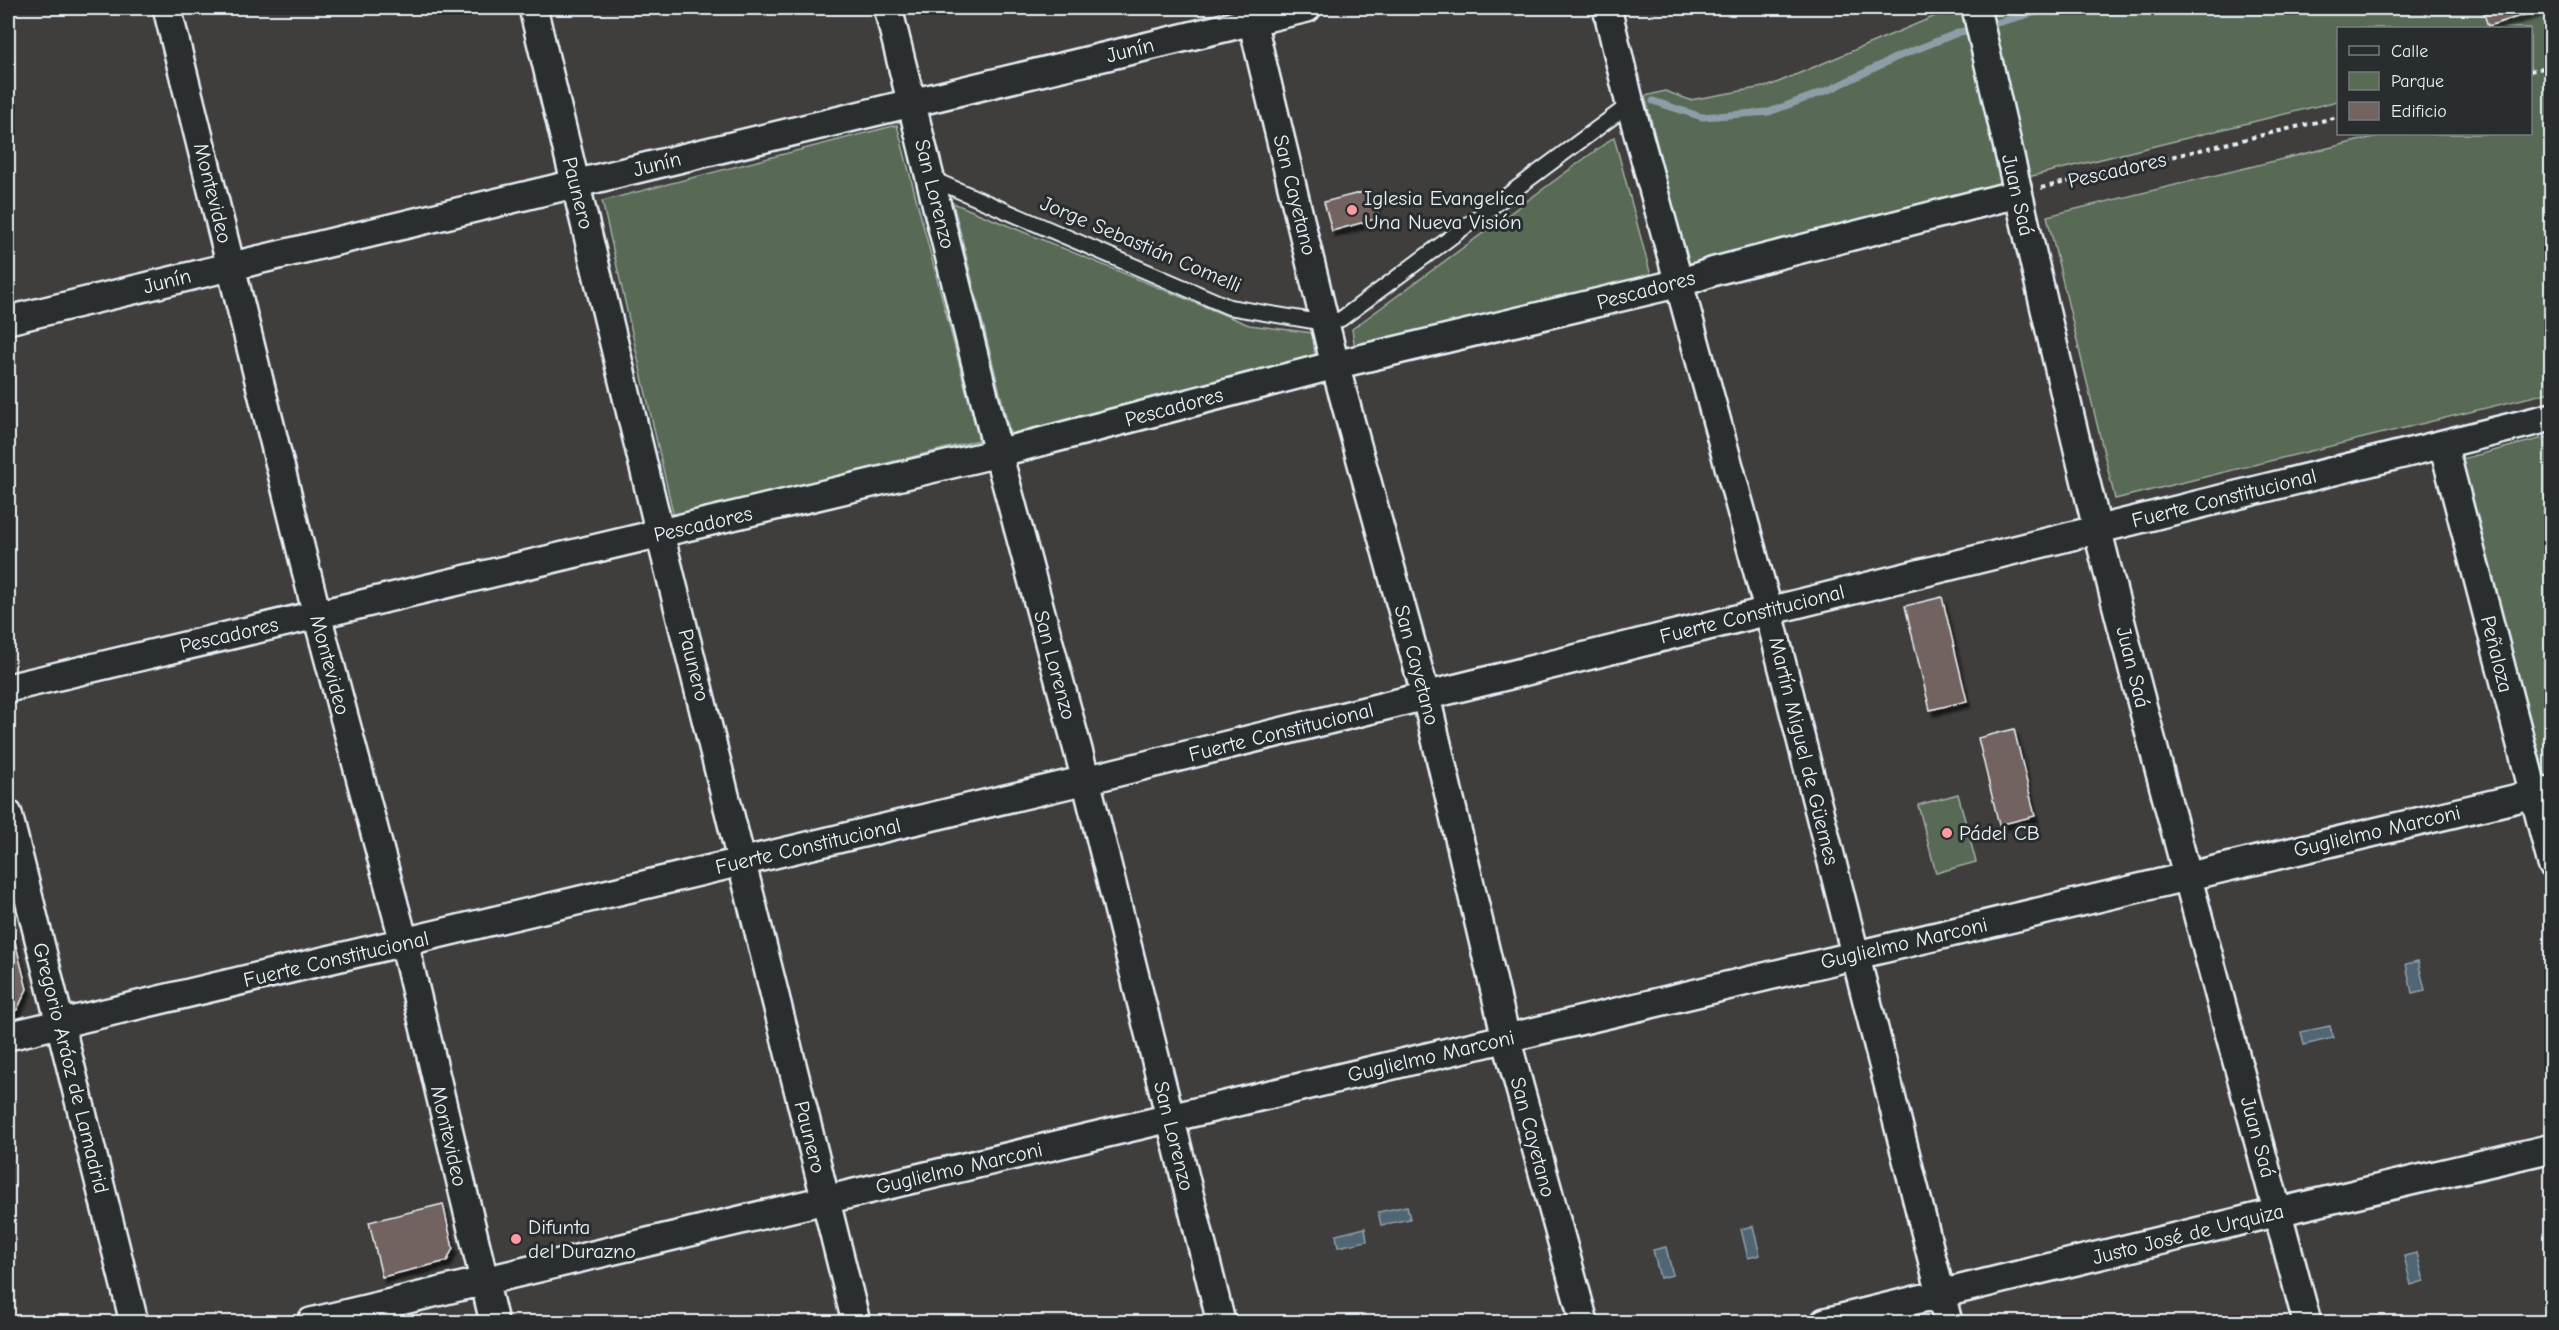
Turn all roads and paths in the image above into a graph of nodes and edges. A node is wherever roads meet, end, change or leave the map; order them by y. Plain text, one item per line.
1 (167, 8) edge
2 (533, 8) edge
3 (888, 8) edge
4 (1307, 8) edge
5 (1608, 8) edge
6 (1976, 8) edge
7 (1251, 14) edge
8 (2552, 66) edge
9 (2532, 71) edge
10 (913, 102) junction
11 (1630, 104) junction
12 (2337, 117) edge
13 (932, 179) junction
14 (576, 183) junction
15 (2017, 194) junction
16 (231, 266) junction
17 (1680, 283) junction
18 (8, 320) edge
19 (1325, 323) junction
20 (1335, 365) junction
21 (2552, 417) edge
22 (2443, 444) junction
23 (999, 453) junction
24 (2097, 528) junction
25 (660, 534) junction
26 (1768, 609) junction
27 (317, 615) junction
28 (8, 688) edge
29 (1426, 697) junction
30 (1086, 780) junction
31 (2542, 792) edge
32 (8, 814) edge
33 (743, 862) junction
34 (2552, 864) edge
35 (2187, 876) junction
36 (404, 942) junction
37 (1855, 955) junction
38 (60, 1024) junction
39 (8, 1036) edge
40 (1506, 1038) junction
41 (1169, 1118) junction
42 (2552, 1148) edge
43 (825, 1200) junction
44 (2278, 1212) junction
45 (484, 1281) junction
46 (1941, 1296) junction
47 (134, 1323) edge
48 (311, 1323) edge
49 (494, 1323) edge
50 (856, 1323) edge
51 (1221, 1323) edge
52 (1584, 1323) edge
53 (1825, 1323) edge
54 (1948, 1323) edge
55 (2307, 1323) edge

1 - 16 street, Montevideo
2 - 14 street, Paunero
3 - 10 street, San Lorenzo
4 - 7 street, Junín
5 - 11 street, Martín Miguel de Güemes
6 - 15 street, Juan Saá
7 - 10 street, Junín
7 - 19 street, San Cayetano
8 - 9 path
10 - 13 street, San Lorenzo
10 - 14 street, Junín
11 - 17 street, Martín Miguel de Güemes
11 - 19 lane
12 - 15 path, Pescadores
13 - 19 lane, Jorge Sebastián Comelli
13 - 23 street, San Lorenzo
14 - 16 street, Junín
14 - 25 street, Paunero
15 - 17 street, Pescadores
15 - 24 street, Juan Saá
16 - 18 street, Junín
16 - 27 street, Montevideo
17 - 20 street, Pescadores
17 - 26 street, Martín Miguel de Güemes
19 - 20 street, San Cayetano
20 - 23 street, Pescadores
20 - 29 street, San Cayetano
21 - 22 street, Fuerte Constitucional
22 - 24 street, Fuerte Constitucional
22 - 31 street, Peñaloza
23 - 25 street, Pescadores
23 - 30 street, San Lorenzo
24 - 26 street, Fuerte Constitucional
24 - 35 street, Juan Saá
25 - 27 street, Pescadores
25 - 33 street, Paunero
26 - 29 street, Fuerte Constitucional
26 - 37 street, Martín Miguel de Güemes
27 - 28 street, Pescadores
27 - 36 street, Montevideo
29 - 30 street, Fuerte Constitucional
29 - 40 street, San Cayetano
30 - 33 street, Fuerte Constitucional
30 - 41 street, San Lorenzo
31 - 34 street, Peñaloza
31 - 35 street, Guglielmo Marconi
32 - 38 street, Gregorio Aráoz de Lamadrid
33 - 36 street, Fuerte Constitucional
33 - 43 street, Paunero
35 - 37 street, Guglielmo Marconi
35 - 44 street, Juan Saá
36 - 38 street, Fuerte Constitucional
36 - 45 street, Montevideo
37 - 40 street, Guglielmo Marconi
37 - 46 street, Martín Miguel de Güemes
38 - 39 street, Fuerte Constitucional
38 - 47 street, Gregorio Aráoz de Lamadrid
40 - 41 street, Guglielmo Marconi
40 - 52 street, San Cayetano
41 - 43 street, Guglielmo Marconi
41 - 51 street, San Lorenzo
42 - 44 street, Justo José de Urquiza
43 - 45 street, Guglielmo Marconi
43 - 50 street, Paunero
44 - 46 street, Justo José de Urquiza
44 - 55 street, Juan Saá
45 - 48 street, Guglielmo Marconi
45 - 49 street, Montevideo
46 - 53 street, Justo José de Urquiza
46 - 54 street, Martín Miguel de Güemes

